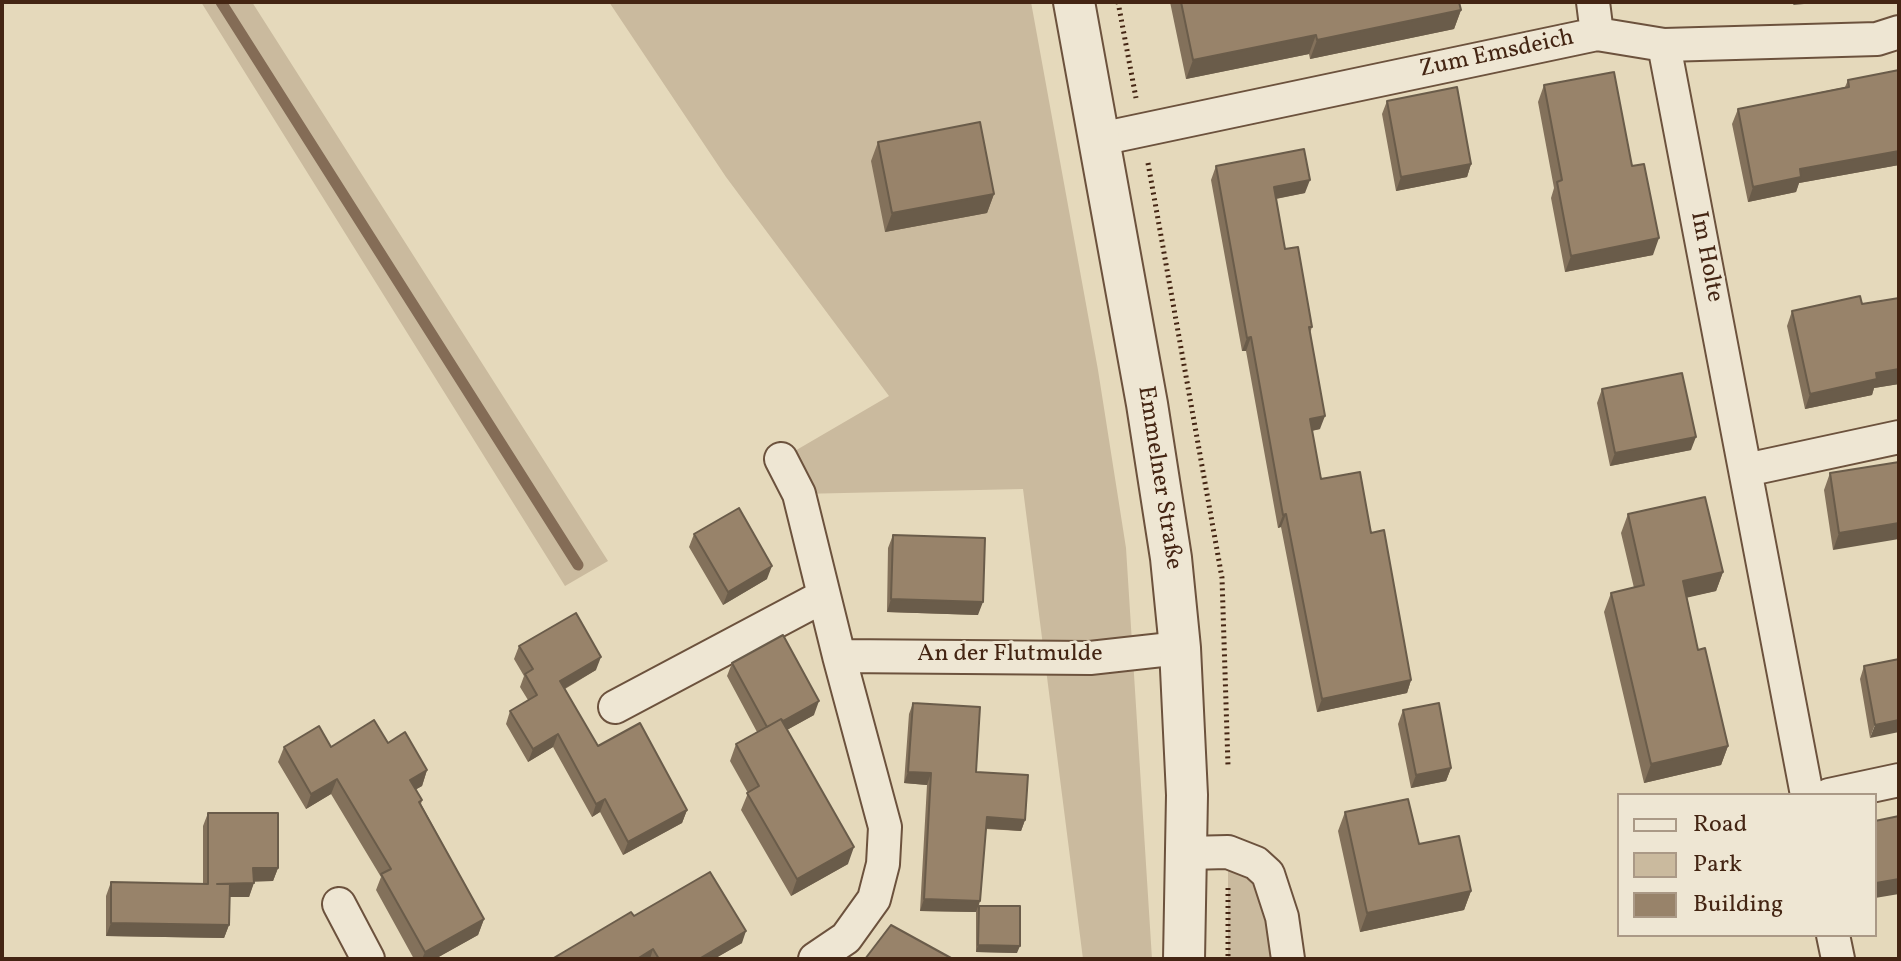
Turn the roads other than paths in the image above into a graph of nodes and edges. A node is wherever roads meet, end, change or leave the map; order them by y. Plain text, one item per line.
1 (1074, 2) edge
2 (1593, 2) edge
3 (1899, 32) edge
4 (1597, 34) junction
5 (1664, 45) junction
6 (1100, 139) junction
7 (1899, 437) edge
8 (781, 459) dead end
9 (1746, 470) junction
10 (822, 597) junction
11 (1180, 648) junction
12 (839, 656) junction
13 (615, 707) dead end
14 (1899, 780) edge
15 (1807, 793) edge
16 (1838, 793) edge
17 (1187, 853) junction
18 (339, 904) dead end
19 (1833, 937) edge
20 (368, 959) edge
21 (815, 959) edge
22 (1184, 959) edge
23 (1288, 959) edge
24 (1838, 959) edge

1 - 6 street, Emmelner Straße
2 - 4 street
3 - 5 street, Zum Emsdeich
4 - 5 street, Zum Emsdeich
4 - 6 street, Zum Emsdeich
5 - 9 street, Im Holte
6 - 11 street, Emmelner Straße
7 - 9 street
8 - 10 street
9 - 15 street, Im Holte
10 - 12 street
10 - 13 street
11 - 12 street, An der Flutmulde
11 - 17 street, Emmelner Straße
12 - 21 street
14 - 16 street
17 - 22 street, Emmelner Straße
17 - 23 street
18 - 20 street
19 - 24 street

